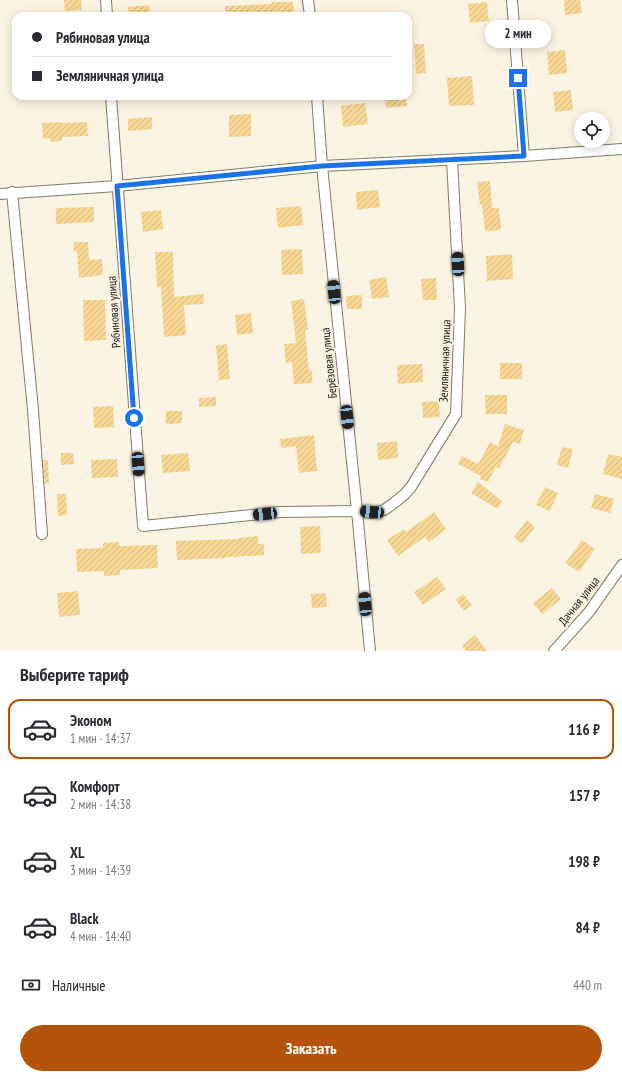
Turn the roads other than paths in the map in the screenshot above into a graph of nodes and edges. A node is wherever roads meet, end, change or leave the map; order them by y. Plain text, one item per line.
1 (106, 0) edge
2 (308, 0) edge
3 (512, 0) edge
4 (107, 12) edge
5 (310, 12) edge
6 (112, 100) edge
7 (317, 100) edge
8 (622, 149) edge
9 (524, 156) junction
10 (452, 160) junction
11 (322, 166) junction
12 (117, 186) junction
13 (12, 192) junction
14 (0, 194) edge
15 (357, 511) junction
16 (142, 526) joint
17 (42, 534) dead end
18 (622, 565) edge
19 (370, 651) edge
20 (554, 651) edge

1 - 4 street
2 - 5 street
3 - 9 street
6 - 12 street, Рябиновая улица
7 - 11 street, Берёзовая улица
8 - 9 street
9 - 10 street
10 - 11 street
10 - 15 street, Земляничная улица
11 - 12 street
11 - 15 street, Берёзовая улица
12 - 13 street
12 - 16 street, Рябиновая улица
13 - 14 street
13 - 17 street
15 - 16 street, Земляничная улица
15 - 19 street, Берёзовая улица
18 - 20 street, Дачная улица

